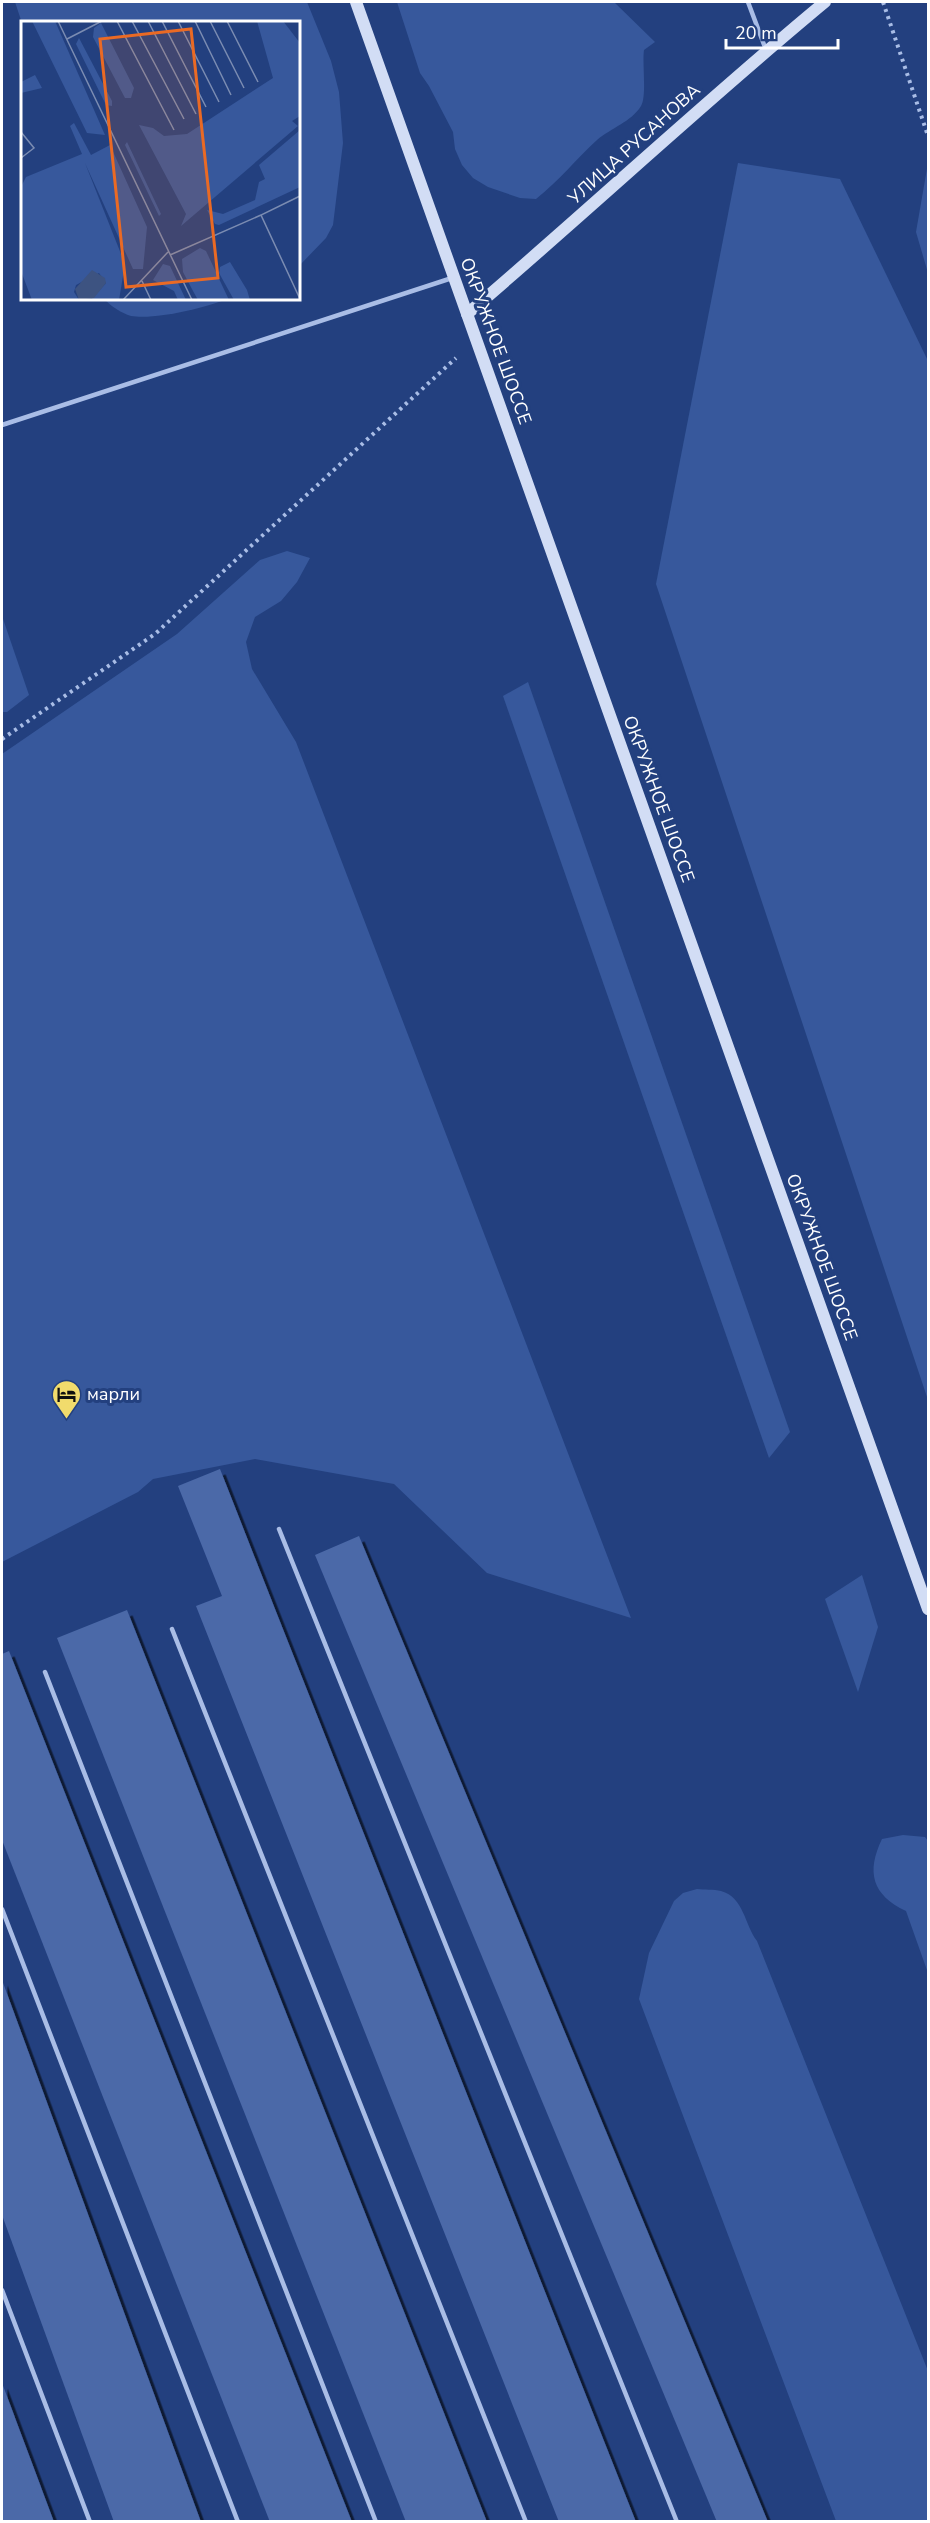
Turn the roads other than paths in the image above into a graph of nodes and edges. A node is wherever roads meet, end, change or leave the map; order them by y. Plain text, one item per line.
1 (356, 2) edge
2 (748, 2) edge
3 (825, 2) edge
4 (766, 50) junction
5 (454, 278) junction
6 (467, 314) junction
7 (2, 425) edge
8 (279, 1529) dead end
9 (928, 1610) edge
10 (172, 1629) dead end
11 (45, 1672) dead end
12 (2, 1909) edge
13 (2, 2290) edge
14 (90, 2522) edge
15 (238, 2522) edge
16 (376, 2522) edge
17 (526, 2522) edge
18 (677, 2522) edge

1 - 5 main road, ОКРУЖНОЕ ШОССЕ
2 - 4 lane
3 - 4 main road, УЛИЦА РУСАНОВА
4 - 6 main road, УЛИЦА РУСАНОВА
5 - 6 main road, ОКРУЖНОЕ ШОССЕ
5 - 7 lane
6 - 9 main road, ОКРУЖНОЕ ШОССЕ
8 - 18 lane
10 - 17 lane
11 - 16 lane
12 - 15 lane
13 - 14 lane

